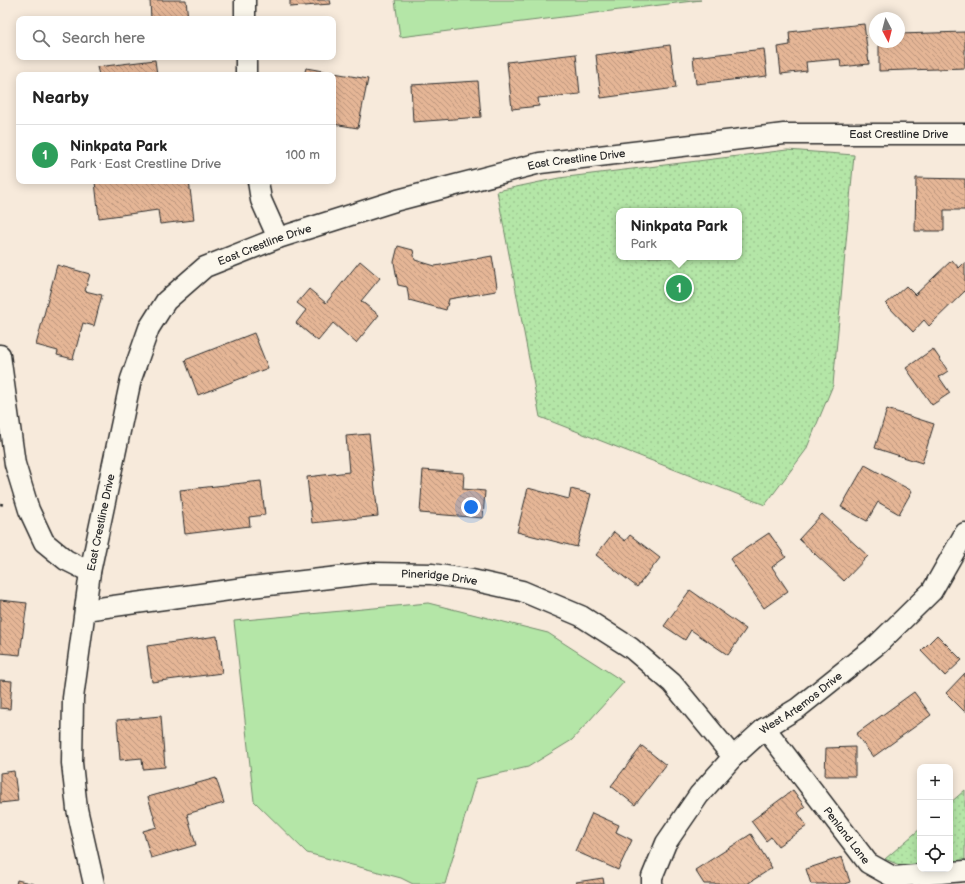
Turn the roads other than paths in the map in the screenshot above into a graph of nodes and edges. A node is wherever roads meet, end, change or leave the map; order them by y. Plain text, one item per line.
1 (245, 0) edge
2 (245, 16) edge
3 (246, 60) edge
4 (246, 72) edge
5 (965, 134) edge
6 (259, 184) edge
7 (278, 238) junction
8 (0, 355) edge
9 (965, 533) edge
10 (90, 572) junction
11 (85, 610) junction
12 (765, 728) junction
13 (733, 758) junction
14 (965, 871) edge
15 (94, 884) edge
16 (652, 884) edge

1 - 2 street
3 - 4 street
5 - 7 street, East Crestline Drive
6 - 7 street
7 - 10 street, East Crestline Drive
8 - 10 street
9 - 12 street, West Artemos Drive
10 - 11 street, East Crestline Drive
11 - 13 street, Pineridge Drive
11 - 15 street, East Crestline Drive
12 - 13 street, West Artemos Drive
12 - 14 street, Penland Lane
13 - 16 street, West Artemos Drive

